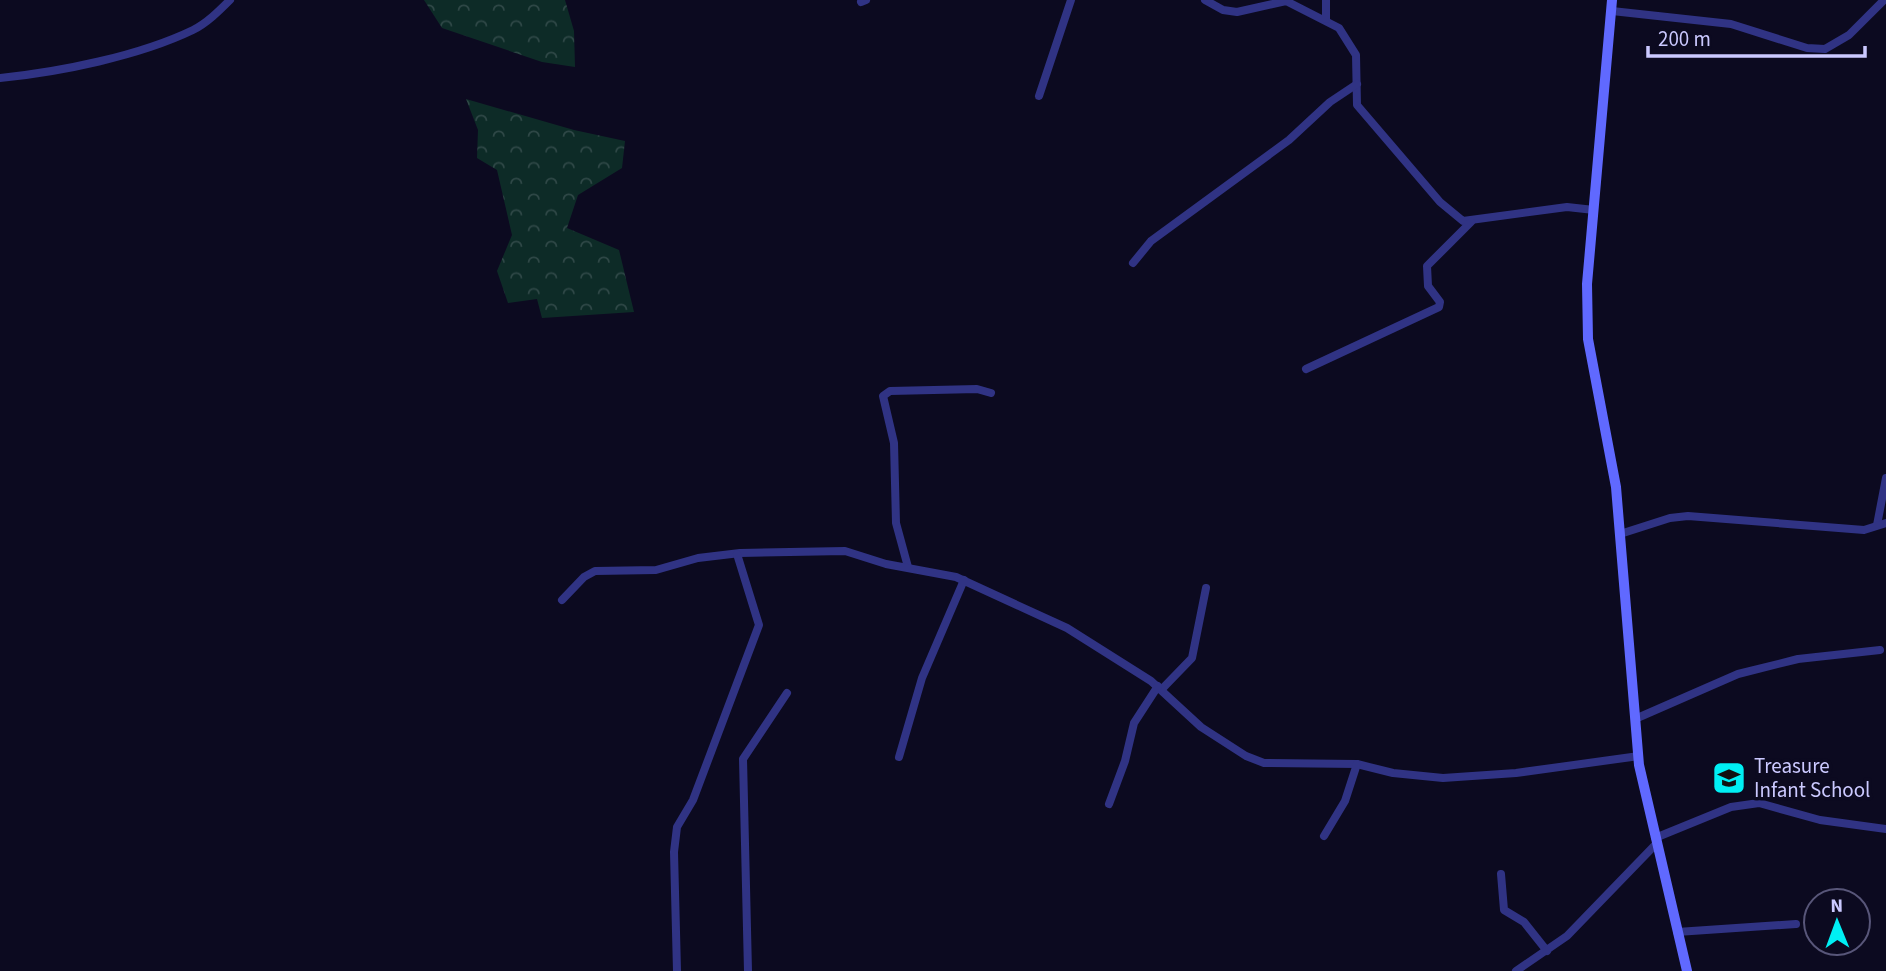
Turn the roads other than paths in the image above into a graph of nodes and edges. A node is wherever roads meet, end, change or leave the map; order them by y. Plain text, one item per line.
1 (230, 0) edge
2 (1071, 0) edge
3 (1205, 0) edge
4 (1326, 0) edge
5 (1884, 0) edge
6 (1612, 6) edge
7 (1326, 19) junction
8 (0, 78) edge
9 (1357, 83) junction
10 (1039, 96) dead end
11 (1594, 210) junction
12 (1471, 222) junction
13 (1133, 263) dead end
14 (1306, 369) dead end
15 (991, 393) dead end
16 (1886, 478) edge
17 (1882, 524) edge
18 (1620, 534) junction
19 (737, 554) junction
20 (908, 567) junction
21 (964, 580) junction
22 (1206, 588) dead end
23 (562, 600) dead end
24 (1880, 650) dead end
25 (1160, 688) junction
26 (787, 693) dead end
27 (1635, 719) junction
28 (1639, 756) junction
29 (899, 757) dead end
30 (1357, 764) junction
31 (1109, 804) dead end
32 (1886, 829) edge
33 (1324, 836) dead end
34 (1656, 841) junction
35 (1501, 874) dead end
36 (1796, 925) dead end
37 (1677, 932) junction
38 (1548, 951) junction
39 (677, 971) edge
40 (748, 971) edge
41 (1516, 971) edge
42 (1687, 971) edge

1 - 8 street
2 - 10 street
3 - 7 street
4 - 7 street
5 - 6 street
6 - 11 street
7 - 9 street
9 - 12 street
9 - 13 street
11 - 12 street
11 - 18 street
12 - 14 street
15 - 20 street
16 - 17 street
17 - 18 street
18 - 27 street
19 - 20 street
19 - 23 street
19 - 39 street
20 - 21 street
21 - 25 street
21 - 29 street
22 - 25 street
24 - 27 street
25 - 30 street
25 - 31 street
26 - 40 street
27 - 28 street
28 - 30 street
28 - 34 street
30 - 33 street
32 - 34 street
34 - 37 street
34 - 38 street
35 - 38 street
36 - 37 street
37 - 42 street
38 - 41 street

